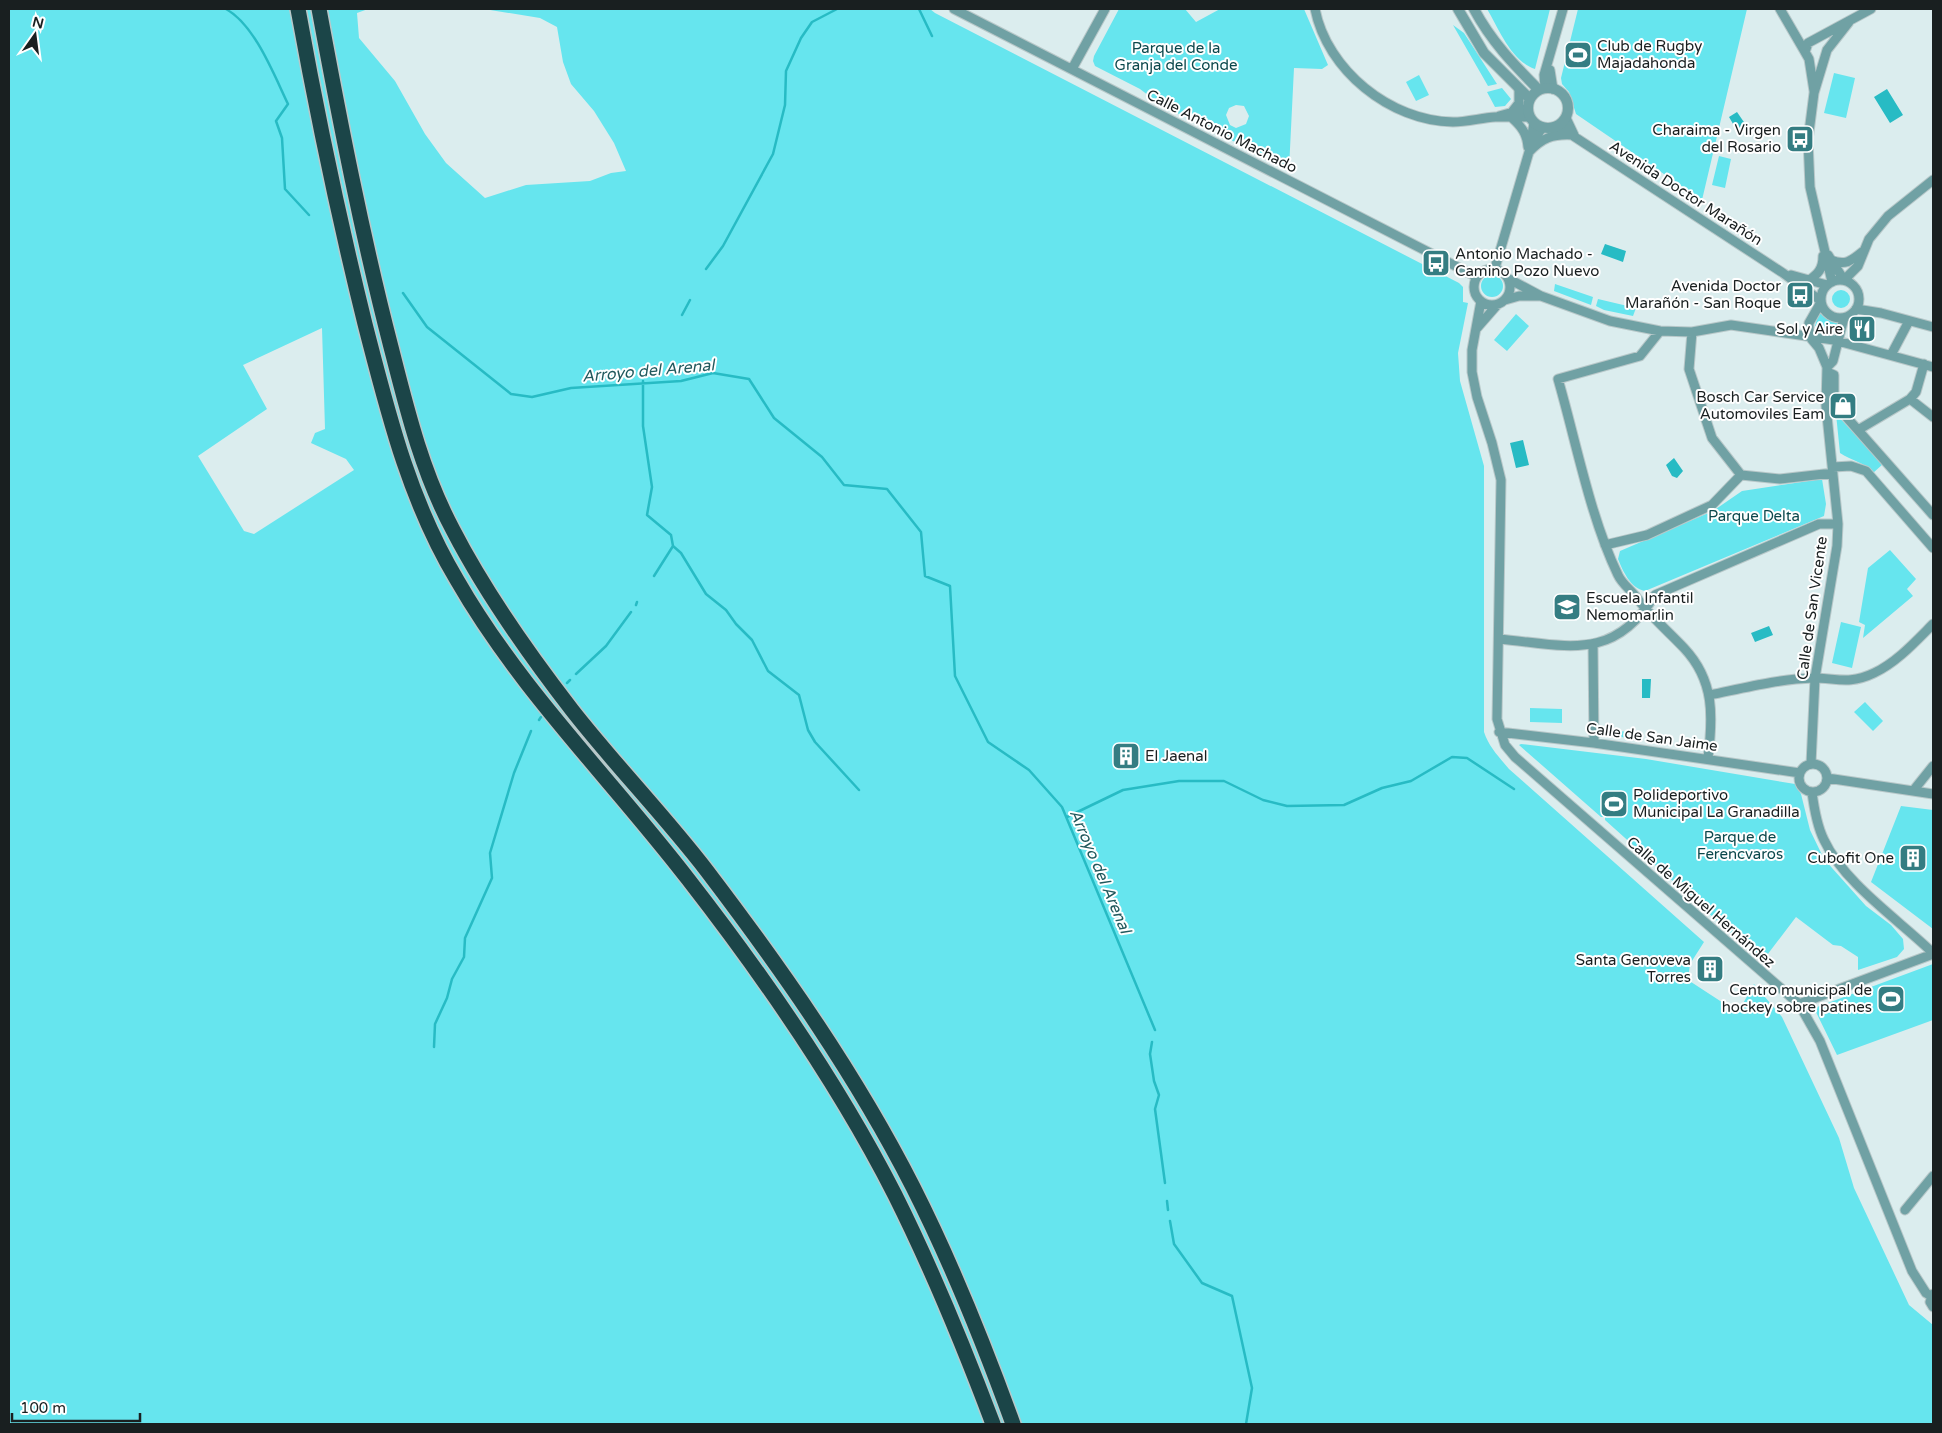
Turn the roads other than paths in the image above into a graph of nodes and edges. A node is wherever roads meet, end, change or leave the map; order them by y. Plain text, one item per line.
1 (298, 9) edge
2 (319, 9) edge
3 (954, 9) edge
4 (1105, 9) edge
5 (1315, 9) edge
6 (1458, 9) edge
7 (1474, 9) edge
8 (1563, 9) edge
9 (1780, 9) edge
10 (1871, 9) edge
11 (1849, 22) junction
12 (1792, 28) junction
13 (1815, 40) junction
14 (1826, 54) junction
15 (1807, 56) junction
16 (1549, 64) junction
17 (1072, 69) junction
18 (1544, 75) junction
19 (1529, 80) junction
20 (1546, 89) junction
21 (1520, 90) junction
22 (1814, 93) junction
23 (1512, 115) junction
24 (1533, 115) junction
25 (1566, 118) junction
26 (1558, 126) junction
27 (1574, 136) junction
28 (1529, 152) junction
29 (1933, 180) edge
30 (1824, 248) junction
31 (1862, 252) junction
32 (1831, 260) junction
33 (1495, 268) junction
34 (1783, 272) junction
35 (1477, 277) junction
36 (1509, 278) junction
37 (1844, 280) junction
38 (1808, 281) junction
39 (1829, 284) junction
40 (1541, 296) junction
41 (1481, 300) junction
42 (1501, 302) junction
43 (1821, 302) junction
44 (1858, 306) junction
45 (1844, 318) junction
46 (1909, 321) junction
47 (1933, 325) edge
48 (1476, 328) junction
49 (1660, 331) junction
50 (1692, 332) junction
51 (1809, 336) junction
52 (1838, 341) junction
53 (1891, 355) junction
54 (1924, 364) junction
55 (1933, 367) edge
56 (1827, 369) junction
57 (1910, 400) junction
58 (1933, 417) edge
59 (1858, 430) junction
60 (1833, 470) junction
61 (1741, 475) junction
62 (1933, 515) edge
63 (1838, 524) junction
64 (1605, 545) junction
65 (1933, 548) edge
66 (1645, 610) junction
67 (1933, 624) edge
68 (1499, 639) junction
69 (1594, 645) junction
70 (1815, 678) junction
71 (1710, 695) junction
72 (1499, 732) junction
73 (1594, 743) junction
74 (1708, 758) junction
75 (1811, 764) junction
76 (1933, 766) edge
77 (1800, 773) junction
78 (1826, 778) junction
79 (1914, 791) junction
80 (1812, 792) junction
81 (1933, 794) edge
82 (1933, 953) edge
83 (1799, 1004) junction
84 (1933, 1176) edge
85 (1905, 1210) dead end
86 (1932, 1295) edge
87 (1933, 1307) edge
88 (993, 1424) edge
89 (1013, 1424) edge

1 - 88 highway
2 - 89 highway
3 - 17 street, Calle Antonio Machado
4 - 17 street
5 - 23 street
6 - 21 street
7 - 19 street
8 - 16 street
9 - 12 street
10 - 11 street
11 - 13 street
11 - 14 street
12 - 13 street
12 - 15 street
13 - 14 street
13 - 15 street
14 - 15 street
14 - 22 street
15 - 22 street
16 - 18 street
16 - 20 street
17 - 35 street, Calle Antonio Machado
18 - 19 street
18 - 20 street
19 - 20 street
20 - 24 street
20 - 25 street
21 - 23 street
21 - 24 street
22 - 30 street
23 - 24 street
23 - 28 street
24 - 26 street
24 - 28 street
25 - 26 street
25 - 27 street
26 - 27 street, Avenida Doctor Marañón
27 - 28 street
27 - 34 street, Avenida Doctor Marañón
28 - 33 street
29 - 31 street
30 - 32 street
30 - 38 street
30 - 39 street
31 - 32 street
31 - 37 street
32 - 37 street
33 - 35 street
33 - 36 street
34 - 38 street, Avenida Doctor Marañón
34 - 43 street, Avenida Doctor Marañón
35 - 41 street
36 - 40 street
36 - 42 street
37 - 39 street, Avenida Doctor Marañón
37 - 44 street
38 - 39 street, Avenida Doctor Marañón
39 - 43 street
40 - 42 street
40 - 49 street
41 - 42 street
41 - 48 street, Calle de Miguel Hernández
42 - 48 street
43 - 45 street, Avenida Doctor Marañón
43 - 51 street
44 - 45 street
44 - 46 street
45 - 52 street, Calle de San Vicente
46 - 47 street
46 - 53 street
48 - 68 street, Calle de Miguel Hernández
49 - 50 street
49 - 64 street
50 - 51 street
50 - 61 street
51 - 52 street
51 - 56 street, Calle de San Vicente
52 - 53 street
52 - 56 street, Calle de San Vicente
53 - 54 street
54 - 55 street
54 - 57 street
56 - 59 street
56 - 60 street, Calle de San Vicente
57 - 58 street
57 - 59 street
59 - 62 street
60 - 61 street
60 - 63 street, Calle de San Vicente
60 - 65 street
61 - 64 street
63 - 66 street
63 - 70 street, Calle de San Vicente
64 - 66 street
66 - 69 street
66 - 71 street
67 - 70 street
68 - 69 street
68 - 72 street, Calle de Miguel Hernández
69 - 73 street
70 - 71 street
70 - 75 street, Calle de San Vicente
71 - 74 street
72 - 73 street, Calle de San Jaime
72 - 83 street, Calle de Miguel Hernández
73 - 74 street, Calle de San Jaime
74 - 77 street, Calle de San Jaime
75 - 77 street
75 - 78 street
76 - 79 street
77 - 80 street
78 - 79 street
78 - 80 street
79 - 81 street
80 - 82 street
82 - 83 street
83 - 86 street, Calle de Miguel Hernández
84 - 85 street
86 - 87 street, Calle de Miguel Hernández

